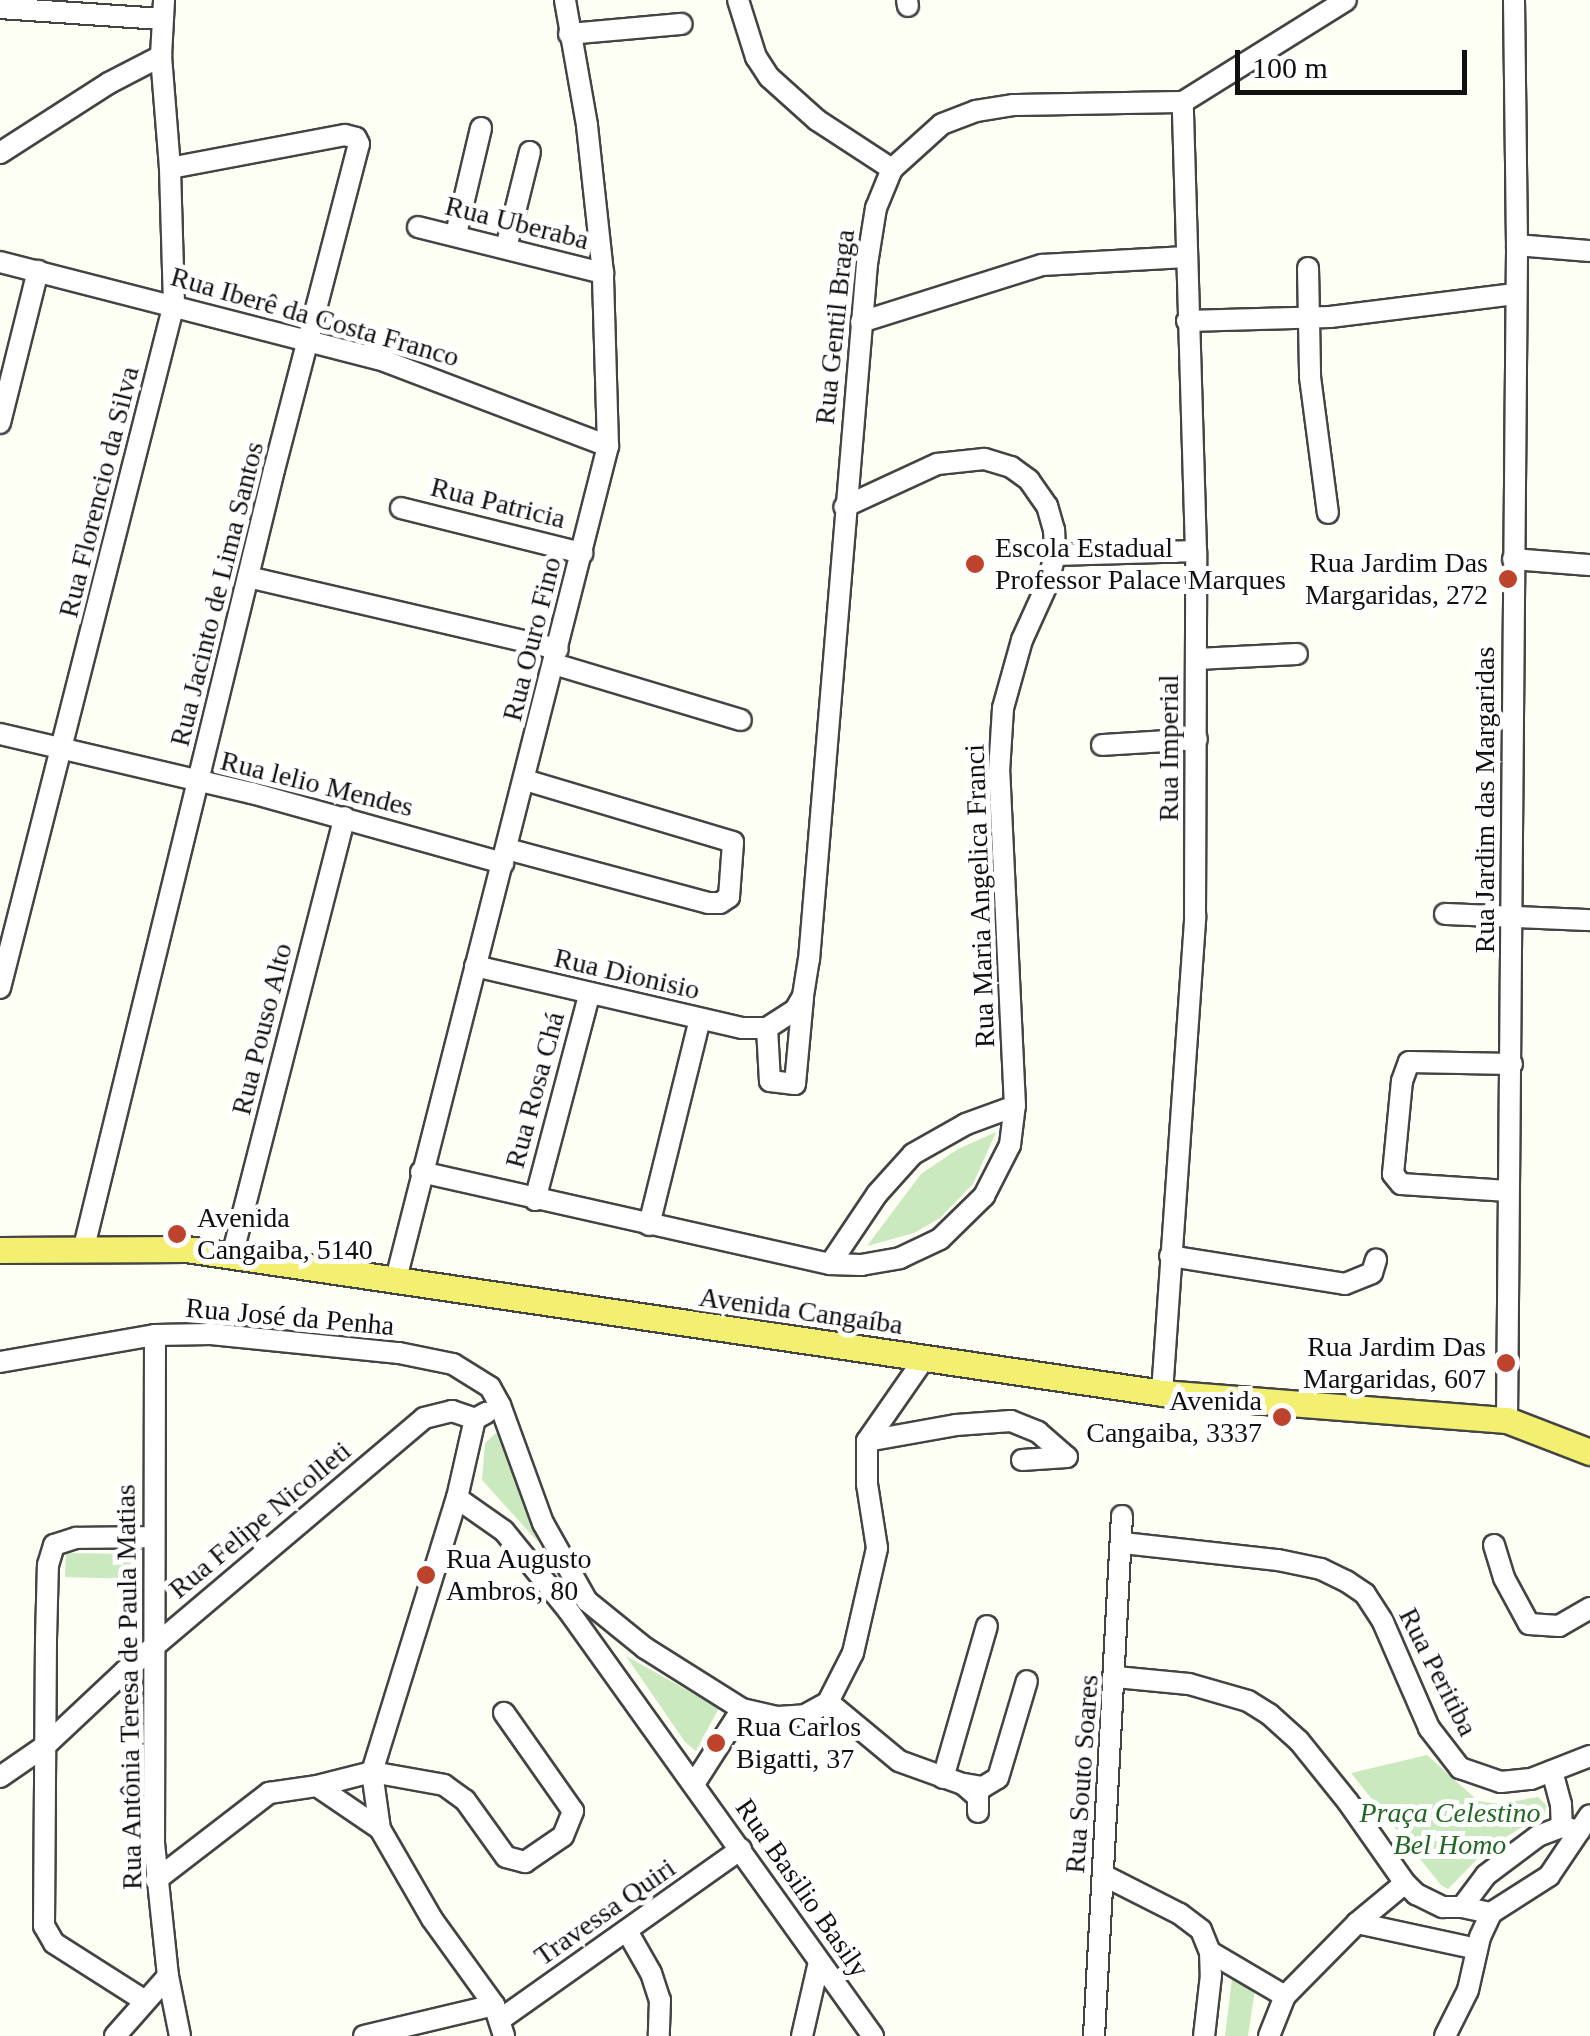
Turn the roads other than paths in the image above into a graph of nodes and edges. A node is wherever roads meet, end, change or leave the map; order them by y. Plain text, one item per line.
1 (565, 0) edge
2 (738, 0) edge
3 (1346, 0) edge
4 (1514, 0) edge
5 (0, 8) edge
6 (163, 9) edge
7 (682, 24) dead end
8 (569, 34) junction
9 (161, 56) junction
10 (1182, 102) junction
11 (482, 128) dead end
12 (0, 152) edge
13 (530, 152) dead end
14 (170, 168) junction
15 (892, 169) junction
16 (418, 227) dead end
17 (456, 234) junction
18 (1517, 245) junction
19 (506, 248) junction
20 (1590, 251) edge
21 (1186, 257) junction
22 (0, 262) edge
23 (1308, 268) dead end
24 (38, 271) junction
25 (603, 274) junction
26 (1515, 294) junction
27 (174, 304) junction
28 (1309, 318) junction
29 (1187, 321) junction
30 (861, 322) junction
31 (310, 338) junction
32 (0, 423) edge
33 (608, 446) junction
34 (844, 506) junction
35 (401, 508) dead end
36 (1328, 513) dead end
37 (1196, 551) junction
38 (582, 553) junction
39 (1055, 555) junction
40 (1513, 559) junction
41 (1590, 565) edge
42 (248, 577) junction
43 (1297, 654) dead end
44 (556, 656) junction
45 (1197, 659) junction
46 (741, 720) dead end
47 (0, 734) edge
48 (1197, 739) junction
49 (1102, 746) dead end
50 (63, 750) junction
51 (525, 780) junction
52 (200, 782) junction
53 (345, 817) junction
54 (505, 856) junction
55 (1446, 914) dead end
56 (1512, 920) junction
57 (1590, 920) edge
58 (7, 928) edge
59 (475, 966) junction
60 (0, 988) edge
61 (589, 994) junction
62 (803, 996) junction
63 (700, 1019) junction
64 (767, 1028) junction
65 (1512, 1064) junction
66 (1015, 1106) junction
67 (420, 1172) junction
68 (1508, 1191) junction
69 (535, 1200) junction
70 (649, 1225) junction
71 (84, 1247) junction
72 (0, 1250) edge
73 (232, 1256) junction
74 (1170, 1256) junction
75 (1376, 1260) dead end
76 (830, 1264) junction
77 (396, 1280) junction
78 (154, 1335) junction
79 (924, 1360) junction
80 (0, 1362) edge
81 (1162, 1393) junction
82 (500, 1405) junction
83 (476, 1419) junction
84 (1507, 1420) junction
85 (867, 1441) junction
86 (1590, 1452) edge
87 (1022, 1460) dead end
88 (457, 1498) junction
89 (1122, 1516) dead end
90 (153, 1536) junction
91 (1123, 1543) junction
92 (1494, 1545) dead end
93 (578, 1606) junction
94 (1590, 1608) edge
95 (987, 1626) dead end
96 (152, 1648) junction
97 (1116, 1677) junction
98 (1027, 1681) dead end
99 (828, 1702) junction
100 (742, 1709) junction
101 (504, 1713) dead end
102 (45, 1746) junction
103 (1590, 1756) edge
104 (1552, 1771) junction
105 (372, 1772) junction
106 (0, 1778) edge
107 (953, 1781) junction
108 (694, 1784) junction
109 (317, 1786) junction
110 (978, 1812) dead end
111 (1577, 1824) edge
112 (380, 1828) junction
113 (741, 1849) junction
114 (1103, 1875) junction
115 (156, 1880) junction
116 (1405, 1883) junction
117 (1462, 1907) junction
118 (1491, 1913) junction
119 (1357, 1923) junction
120 (626, 1932) junction
121 (1477, 1949) junction
122 (1210, 1952) junction
123 (819, 1962) junction
124 (168, 1976) junction
125 (1285, 1996) junction
126 (145, 2001) junction
127 (500, 2020) edge
128 (114, 2036) edge
129 (180, 2036) edge
130 (364, 2036) edge
131 (659, 2036) edge
132 (802, 2036) edge
133 (873, 2036) edge
134 (1094, 2036) edge
135 (1204, 2036) edge
136 (1269, 2036) edge
137 (1445, 2036) edge

1 - 8 street, Rua Ouro Fino
2 - 15 street
3 - 10 street
4 - 18 street, Rua Jardim das Margaridas
5 - 6 street
6 - 9 street, Rua Florencio da Silva
7 - 8 street
8 - 25 street, Rua Ouro Fino
9 - 12 street
9 - 14 street, Rua Florencio da Silva
10 - 15 street, Rua Gentil Braga
10 - 21 street, Rua Imperial
11 - 17 street
13 - 19 street
14 - 27 street, Rua Florencio da Silva
14 - 31 street, Rua Jacinto de Lima Santos
15 - 30 street, Rua Gentil Braga
16 - 17 street, Rua Uberaba
17 - 19 street, Rua Uberaba
18 - 20 street
18 - 26 street, Rua Jardim das Margaridas
19 - 25 street, Rua Uberaba
21 - 29 street, Rua Imperial
21 - 30 street
22 - 24 street, Rua Iberê da Costa Franco
23 - 28 street
24 - 27 street, Rua Iberê da Costa Franco
24 - 32 street
25 - 33 street, Rua Ouro Fino
26 - 28 street
26 - 40 street, Rua Jardim das Margaridas
27 - 31 street, Rua Iberê da Costa Franco
27 - 50 street, Rua Florencio da Silva
28 - 29 street
28 - 36 street
29 - 37 street, Rua Imperial
30 - 34 street, Rua Gentil Braga
31 - 33 street, Rua Iberê da Costa Franco
31 - 42 street, Rua Jacinto de Lima Santos
33 - 38 street, Rua Ouro Fino
34 - 39 street, Rua Maria Angelica Franci
34 - 62 street, Rua Gentil Braga
35 - 38 street, Rua Patricia
37 - 39 street
37 - 45 street, Rua Imperial
38 - 44 street, Rua Ouro Fino
39 - 66 street, Rua Maria Angelica Franci
40 - 41 street
40 - 56 street, Rua Jardim das Margaridas
42 - 44 street
42 - 52 street, Rua Jacinto de Lima Santos
43 - 45 street
44 - 46 street
44 - 51 street, Rua Ouro Fino
45 - 48 street, Rua Imperial
47 - 50 street, Rua lelio Mendes
48 - 49 street
48 - 74 street, Rua Imperial
50 - 52 street, Rua lelio Mendes
50 - 58 street, Rua Florencio da Silva
51 - 54 street, Rua Ouro Fino
51 - 54 street, Rua lelio Mendes
52 - 53 street, Rua lelio Mendes
52 - 71 street, Rua Jacinto de Lima Santos
53 - 54 street, Rua lelio Mendes
53 - 73 street, Rua Pouso Alto
54 - 59 street, Rua Ouro Fino
55 - 56 street
56 - 57 street
56 - 65 street, Rua Jardim das Margaridas
58 - 60 street, Rua Florencio da Silva
59 - 61 street, Rua Dionisio
59 - 67 street, Rua Ouro Fino
61 - 63 street, Rua Dionisio
61 - 69 street, Rua Rosa Chá
62 - 64 street
62 - 64 street, Rua Gentil Braga
63 - 64 street, Rua Dionisio
63 - 70 street
65 - 68 street, Rua Jardim das Margaridas
65 - 68 street
66 - 76 street
66 - 76 street, Rua Maria Angelica Franci
67 - 69 street
67 - 77 street, Rua Ouro Fino
68 - 84 street, Rua Jardim das Margaridas
69 - 70 street
70 - 76 street
71 - 72 main road, Avenida Cangaíba
71 - 73 main road, Avenida Cangaíba
73 - 77 main road, Avenida Cangaíba
74 - 75 street
74 - 81 street, Rua Imperial
77 - 79 main road, Avenida Cangaíba
78 - 80 street, Rua José da Penha
78 - 82 street, Rua José da Penha
78 - 90 street, Rua Antônia Teresa de Paula Matias
79 - 81 main road, Avenida Cangaíba
79 - 85 street
81 - 84 main road, Avenida Cangaíba
82 - 83 street
82 - 93 street
83 - 88 street
83 - 96 street, Rua Felipe Nicolleti
84 - 86 main road, Avenida Cangaíba
85 - 87 street
85 - 99 street
88 - 93 street, Rua Basilio Basily
88 - 105 street
89 - 91 street, Rua Souto Soares
90 - 96 street, Rua Antônia Teresa de Paula Matias
90 - 102 street
91 - 97 street, Rua Souto Soares
91 - 104 street, Rua Peritiba
92 - 94 street
93 - 100 street
93 - 108 street, Rua Basilio Basily
95 - 107 street
96 - 102 street, Rua Felipe Nicolleti
96 - 115 street, Rua Antônia Teresa de Paula Matias
97 - 114 street, Rua Souto Soares
97 - 116 street
98 - 107 street
99 - 100 street
99 - 107 street
100 - 108 street
101 - 105 street
102 - 106 street, Rua Felipe Nicolleti
102 - 126 street
103 - 104 street, Rua Peritiba
104 - 111 street
105 - 109 street
105 - 112 street
107 - 110 street
108 - 113 street, Rua Basilio Basily
109 - 112 street
109 - 115 street
111 - 117 street
111 - 118 street
112 - 127 street
113 - 120 street, Travessa Quiri
113 - 123 street, Rua Basilio Basily
114 - 122 street
114 - 134 street, Rua Souto Soares
115 - 124 street, Rua Antônia Teresa de Paula Matias
116 - 117 street
116 - 119 street
117 - 118 street
118 - 121 street
119 - 121 street
119 - 125 street
120 - 127 street, Travessa Quiri
120 - 131 street
121 - 137 street
122 - 125 street
122 - 135 street
123 - 132 street
123 - 133 street, Rua Basilio Basily
124 - 126 street
124 - 129 street, Rua Antônia Teresa de Paula Matias
125 - 136 street
126 - 128 street
127 - 130 street

